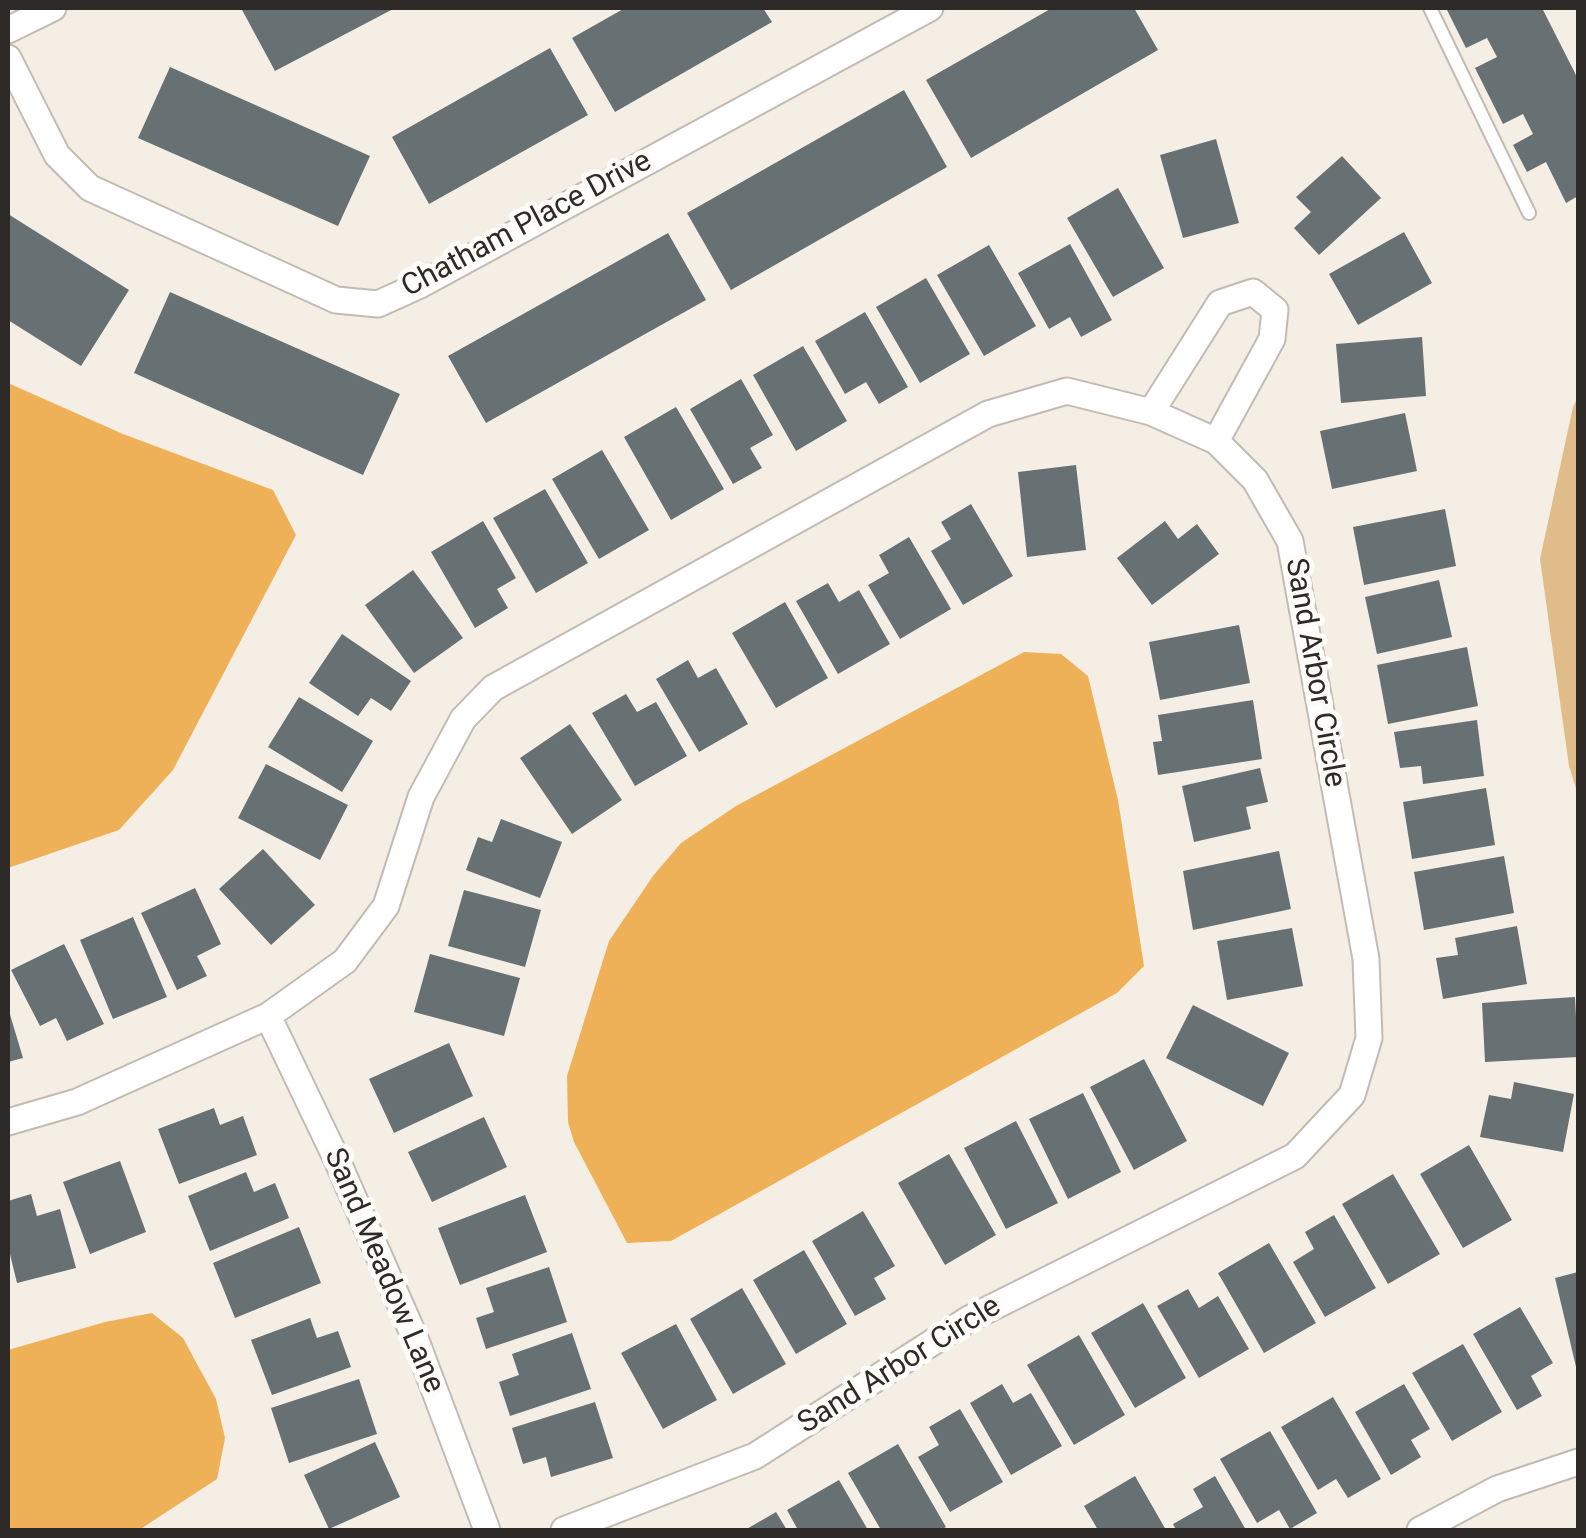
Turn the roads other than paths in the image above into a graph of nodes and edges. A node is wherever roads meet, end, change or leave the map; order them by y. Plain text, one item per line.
1 (53, 8) edge
2 (930, 8) edge
3 (1430, 8) edge
4 (8, 30) edge
5 (8, 58) edge
6 (1529, 213) dead end
7 (1151, 412) junction
8 (1216, 441) junction
9 (268, 1016) junction
10 (8, 1122) edge
11 (1578, 1462) edge
12 (488, 1530) edge
13 (564, 1530) edge
14 (1420, 1530) edge

1 - 4 street
2 - 5 street, Chatham Place Drive
3 - 6 lane
7 - 8 street, Sand Arbor Circle
7 - 8 street
7 - 9 street, Sand Arbor Circle
8 - 13 street, Sand Arbor Circle
9 - 10 street, Sand Arbor Circle
9 - 12 street, Sand Meadow Lane
11 - 14 street

